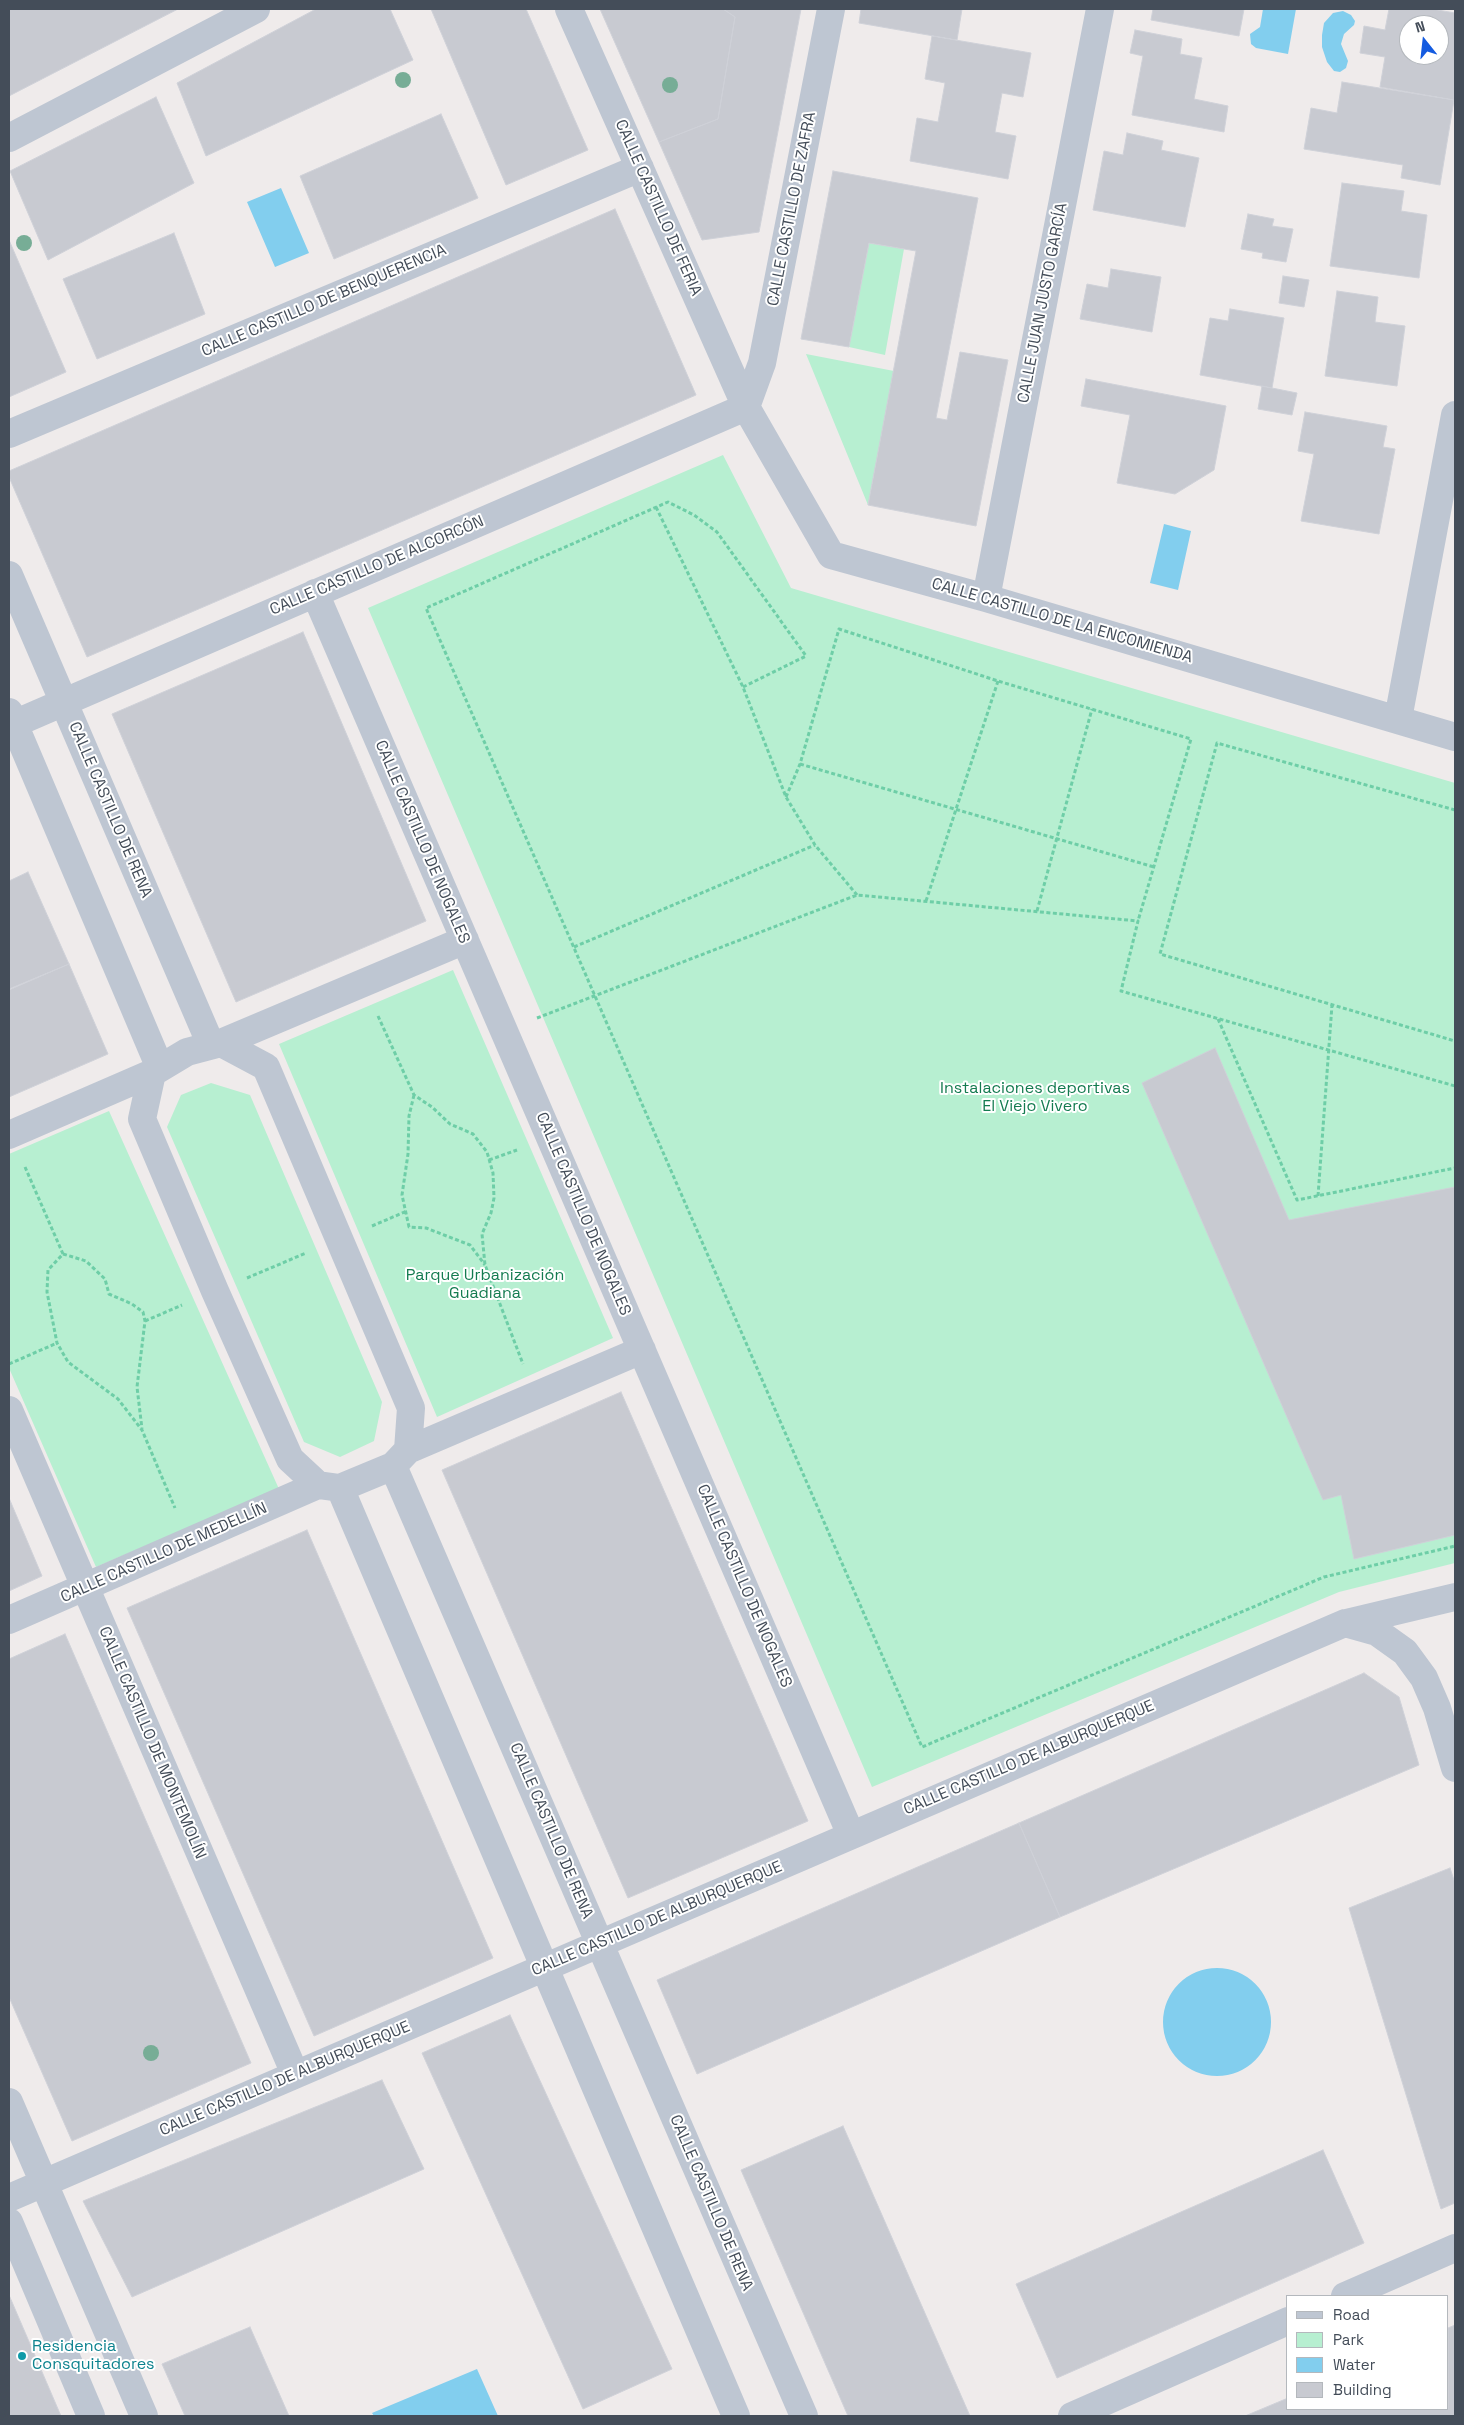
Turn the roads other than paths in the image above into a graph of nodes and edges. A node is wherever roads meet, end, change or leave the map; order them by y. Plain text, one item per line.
1 (256, 9) edge
2 (569, 9) edge
3 (831, 9) edge
4 (1100, 9) edge
5 (9, 138) edge
6 (640, 168) junction
7 (746, 407) junction
8 (1455, 415) edge
9 (9, 434) edge
10 (9, 575) edge
11 (315, 593) junction
12 (986, 598) junction
13 (63, 702) junction
14 (1398, 720) junction
15 (10, 721) edge
16 (1455, 736) edge
17 (465, 940) junction
18 (216, 1044) junction
19 (156, 1070) junction
20 (10, 1135) edge
21 (642, 1350) junction
22 (9, 1410) edge
23 (401, 1458) junction
24 (329, 1487) junction
25 (85, 1587) junction
26 (1455, 1597) edge
27 (9, 1620) edge
28 (1344, 1623) junction
29 (1455, 1768) edge
30 (851, 1835) junction
31 (600, 1944) junction
32 (544, 1967) junction
33 (295, 2074) junction
34 (9, 2102) edge
35 (44, 2183) junction
36 (9, 2198) edge
37 (9, 2222) edge
38 (1455, 2248) edge
39 (1347, 2295) edge
40 (1286, 2322) edge
41 (91, 2416) edge
42 (144, 2416) edge
43 (736, 2416) edge
44 (804, 2416) edge
45 (1072, 2416) edge

1 - 5 street
2 - 6 street, CALLE CASTILLO DE FERIA
3 - 7 street, CALLE CASTILLO DE ZAFRA
4 - 12 street, CALLE JUAN JUSTO GARCÍA
6 - 7 street, CALLE CASTILLO DE FERIA
6 - 9 street, CALLE CASTILLO DE BENQUERENCIA
7 - 11 street, CALLE CASTILLO DE ALCORCÓN
7 - 12 street, CALLE CASTILLO DE LA ENCOMIENDA
8 - 14 street
10 - 13 street, CALLE CASTILLO DE RENA
11 - 13 street, CALLE CASTILLO DE ALCORCÓN
11 - 17 street, CALLE CASTILLO DE NOGALES
12 - 14 street, CALLE CASTILLO DE LA ENCOMIENDA
13 - 15 street, CALLE CASTILLO DE ALCORCÓN
13 - 18 street, CALLE CASTILLO DE RENA
14 - 16 street, CALLE CASTILLO DE LA ENCOMIENDA
15 - 19 street
17 - 18 street
17 - 21 street, CALLE CASTILLO DE NOGALES
18 - 19 street
18 - 23 street
19 - 20 street
19 - 24 street
21 - 23 street
21 - 30 street, CALLE CASTILLO DE NOGALES
22 - 25 street, CALLE CASTILLO DE MONTEMOLÍN
23 - 24 street, CALLE CASTILLO DE MEDELLÍN
23 - 31 street, CALLE CASTILLO DE RENA
24 - 25 street, CALLE CASTILLO DE MEDELLÍN
24 - 32 street
25 - 27 street, CALLE CASTILLO DE MEDELLÍN
25 - 33 street, CALLE CASTILLO DE MONTEMOLÍN
26 - 28 street, CALLE CASTILLO DE ALBURQUERQUE
28 - 29 street
28 - 30 street, CALLE CASTILLO DE ALBURQUERQUE
30 - 31 street, CALLE CASTILLO DE ALBURQUERQUE
31 - 32 street, CALLE CASTILLO DE ALBURQUERQUE
31 - 44 street, CALLE CASTILLO DE RENA
32 - 33 street, CALLE CASTILLO DE ALBURQUERQUE
32 - 43 street
33 - 35 street, CALLE CASTILLO DE ALBURQUERQUE
34 - 35 street
35 - 36 street, CALLE CASTILLO DE ALBURQUERQUE
35 - 42 street
37 - 41 street
38 - 39 street
40 - 45 street

